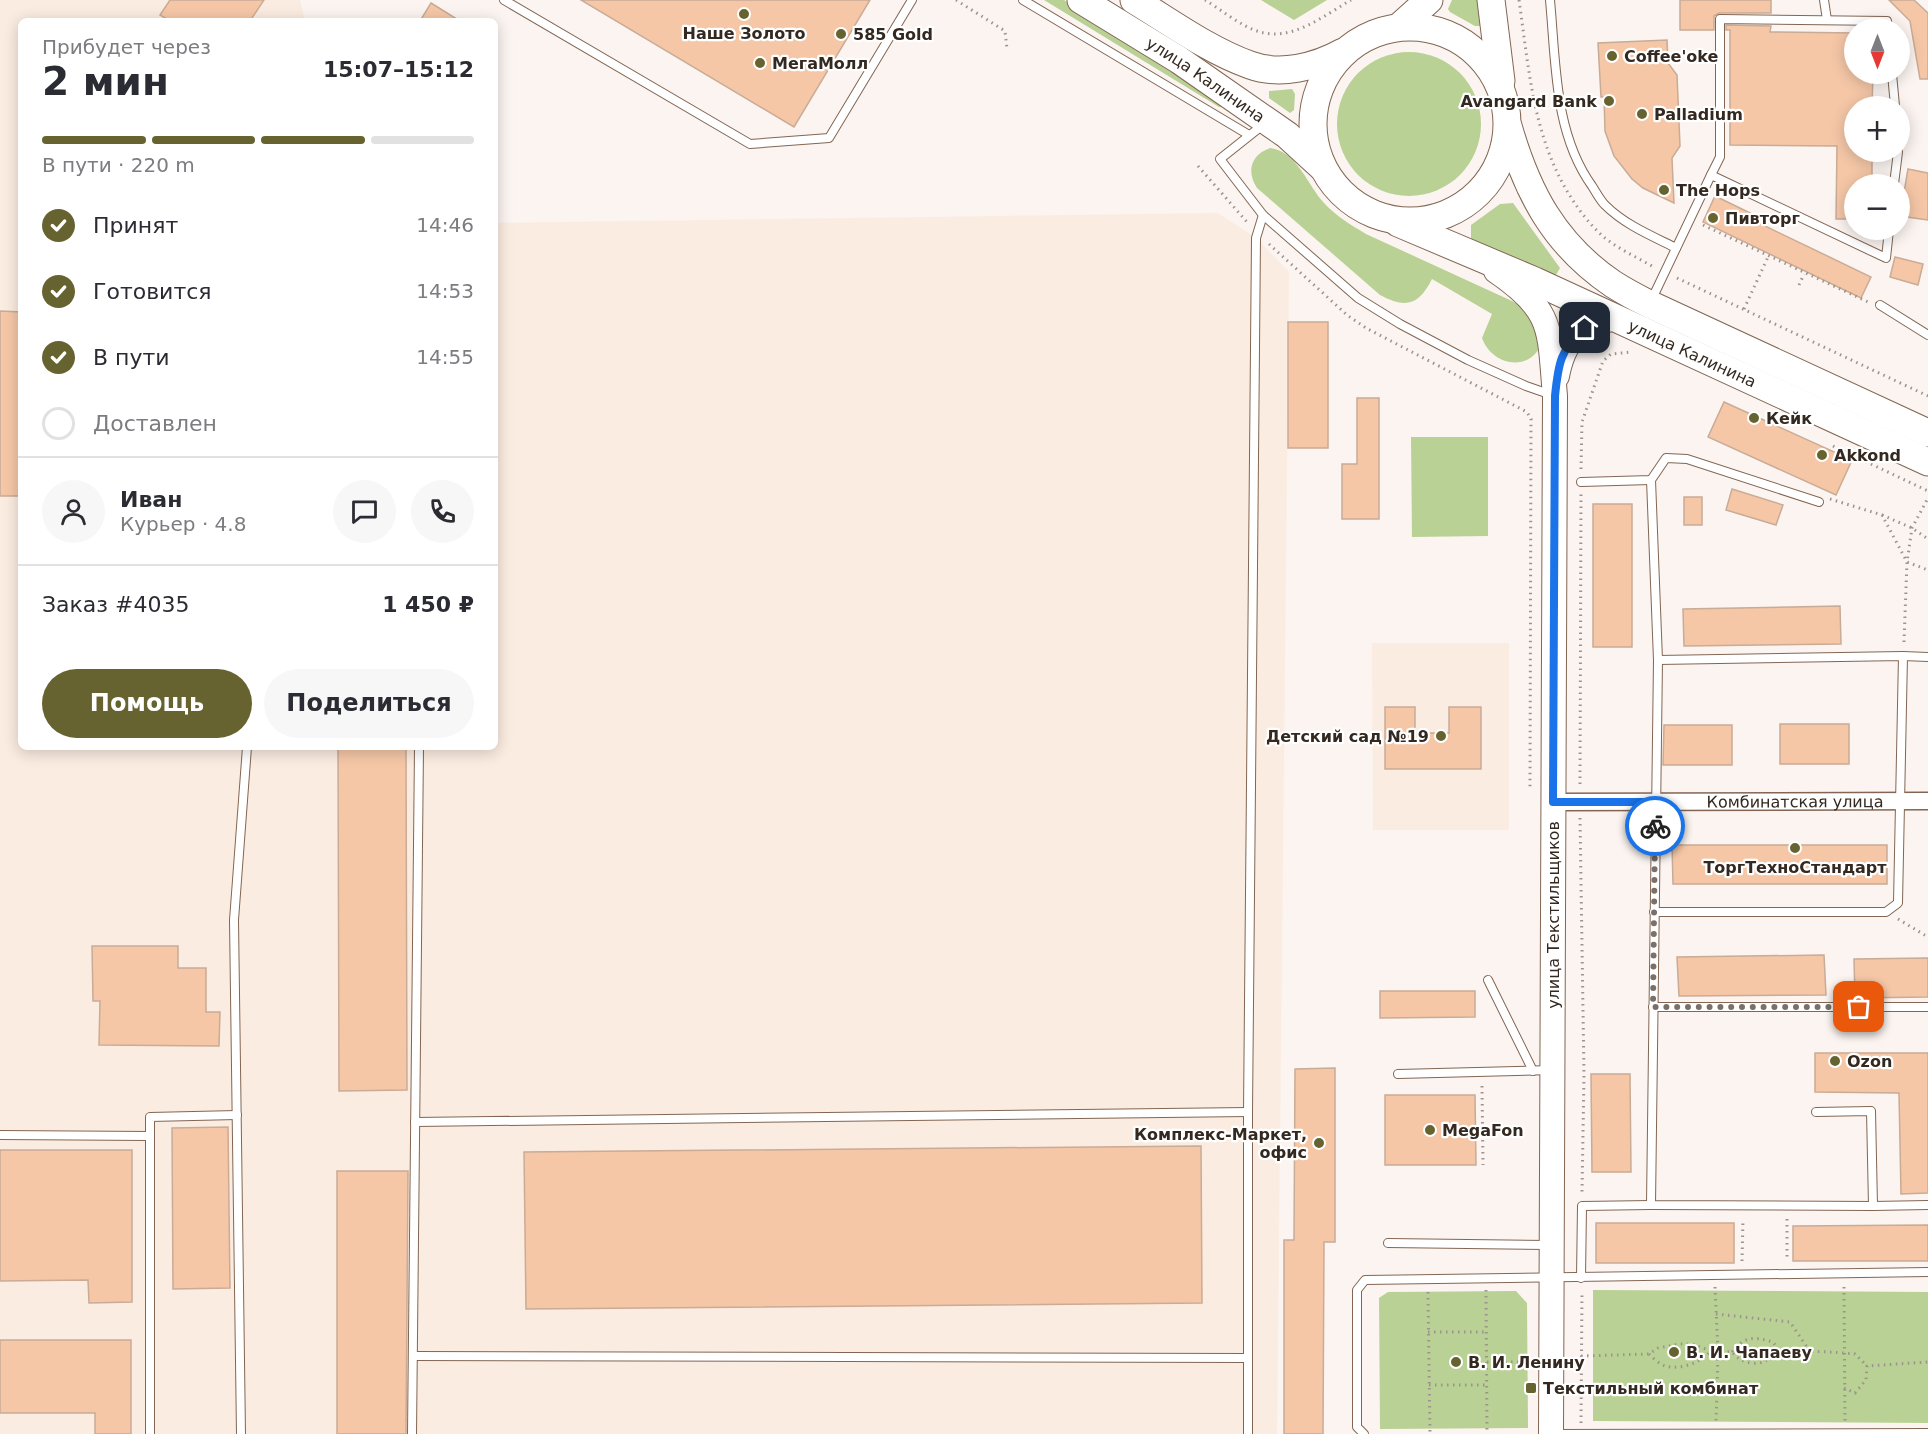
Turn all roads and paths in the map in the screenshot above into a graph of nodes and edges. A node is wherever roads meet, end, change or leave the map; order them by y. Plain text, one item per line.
1 (504, 0) edge
2 (912, 0) edge
3 (956, 0) edge
4 (1023, 0) edge
5 (1081, 0) edge
6 (1134, 0) edge
7 (1205, 0) edge
8 (1351, 0) edge
9 (1429, 0) edge
10 (1491, 0) edge
11 (1550, 0) edge
12 (1824, 0) edge
13 (1827, 20) junction
14 (1844, 20) edge
15 (1400, 27) junction
16 (1007, 49) dead end
17 (1349, 49) junction
18 (1501, 82) junction
19 (1508, 125) junction
20 (1258, 128) junction
21 (1198, 166) dead end
22 (1325, 170) junction
23 (1711, 175) junction
24 (1263, 215) junction
25 (1389, 219) junction
26 (1690, 219) junction
27 (1257, 233) junction
28 (1844, 238) edge
29 (1848, 240) edge
30 (1888, 240) edge
31 (1676, 248) junction
32 (1473, 256) junction
33 (1768, 257) junction
34 (1804, 274) junction
35 (1673, 276) dead end
36 (1799, 285) dead end
37 (1862, 300) dead end
38 (1649, 304) junction
39 (1880, 305) dead end
40 (1744, 309) junction
41 (1615, 318) junction
42 (1928, 335) edge
43 (1630, 352) dead end
44 (1433, 363) dead end
45 (1479, 386) dead end
46 (1555, 396) junction
47 (1928, 396) edge
48 (1928, 433) edge
49 (1928, 462) edge
50 (1651, 480) junction
51 (1581, 482) junction
52 (1928, 498) edge
53 (1819, 502) joint
54 (1882, 515) junction
55 (1912, 528) junction
56 (1928, 539) edge
57 (1907, 562) junction
58 (1928, 570) edge
59 (1903, 656) junction
60 (1928, 657) edge
61 (1658, 660) junction
62 (247, 750) edge
63 (419, 750) edge
64 (1899, 801) junction
65 (1928, 801) edge
66 (1553, 802) junction
67 (1580, 802) junction
68 (1656, 802) junction
69 (1654, 912) junction
70 (1886, 912) junction
71 (1928, 937) edge
72 (1488, 980) dead end
73 (1653, 1007) junction
74 (1928, 1007) edge
75 (1543, 1071) junction
76 (1482, 1072) junction
77 (1398, 1074) dead end
78 (1248, 1112) junction
79 (1816, 1112) dead end
80 (237, 1115) junction
81 (415, 1122) junction
82 (0, 1135) edge
83 (150, 1136) junction
84 (1483, 1165) dead end
85 (1928, 1205) edge
86 (1582, 1206) junction
87 (1651, 1206) junction
88 (1743, 1206) junction
89 (1787, 1206) junction
90 (1873, 1206) junction
91 (1389, 1243) dead end
92 (1552, 1245) junction
93 (1928, 1272) edge
94 (1787, 1274) junction
95 (1845, 1274) junction
96 (1715, 1275) junction
97 (1742, 1275) junction
98 (1552, 1278) junction
99 (1581, 1278) junction
100 (1485, 1279) junction
101 (1428, 1280) junction
102 (1716, 1314) junction
103 (1428, 1332) junction
104 (1486, 1332) junction
105 (1711, 1352) junction
106 (1718, 1352) junction
107 (1732, 1352) junction
108 (1781, 1353) junction
109 (1810, 1353) junction
110 (1844, 1353) junction
111 (1648, 1354) junction
112 (413, 1356) junction
113 (1581, 1356) junction
114 (1248, 1358) junction
115 (1486, 1362) junction
116 (1533, 1362) dead end
117 (1928, 1362) edge
118 (1867, 1366) junction
119 (1429, 1385) junction
120 (1487, 1385) junction
121 (1844, 1388) junction
122 (1581, 1433) edge
123 (1671, 1433) edge
124 (1716, 1433) edge
125 (1845, 1433) edge
126 (1928, 1433) edge
127 (150, 1434) edge
128 (241, 1434) edge
129 (412, 1434) edge
130 (1248, 1434) edge
131 (1364, 1434) edge
132 (1430, 1434) edge
133 (1487, 1434) edge
134 (1543, 1434) edge
135 (1551, 1434) edge
136 (1874, 1434) edge

1 - 2 lane
3 - 16 path
4 - 20 lane
5 - 20 main road, улица Калинина
6 - 17 main road, улица Калинина
7 - 8 path
9 - 15 main road
10 - 18 main road
11 - 31 lane
12 - 13 lane
13 - 14 lane
13 - 23 lane
15 - 17 main road
15 - 18 main road
17 - 22 main road
18 - 19 main road
19 - 25 main road
19 - 38 main road, улица Калинина
20 - 22 main road, улица Калинина
20 - 24 lane
21 - 27 path
22 - 25 main road
23 - 26 lane
23 - 28 lane
24 - 27 lane
24 - 46 lane
25 - 32 main road, улица Калинина
26 - 31 lane
26 - 33 path
27 - 78 lane
29 - 30 lane
31 - 38 lane
32 - 41 main road, улица Калинина
32 - 46 street, улица Текстильщиков
33 - 34 path
33 - 40 path
34 - 36 path
34 - 37 path
35 - 40 path
38 - 48 main road, улица Калинина
39 - 42 lane
40 - 47 path
41 - 46 street, улица Текстильщиков
41 - 49 main road, улица Калинина
43 - 51 path
44 - 45 path
46 - 66 street, улица Текстильщиков
50 - 51 lane
50 - 53 lane
50 - 61 lane
51 - 67 path
52 - 55 path
53 - 54 path
54 - 55 path
54 - 57 path
55 - 56 path
55 - 57 path
57 - 58 path
57 - 59 path
59 - 60 lane
59 - 61 lane
59 - 64 lane
61 - 68 lane
62 - 80 lane
63 - 81 lane
64 - 65 street, Комбинатская улица
64 - 68 street, Комбинатская улица
64 - 70 lane
66 - 67 street, Комбинатская улица
66 - 75 street, улица Текстильщиков
67 - 68 street, Комбинатская улица
67 - 86 path
68 - 69 lane
69 - 70 lane
69 - 73 lane
70 - 71 path
72 - 75 lane
73 - 74 lane
73 - 87 lane
75 - 76 lane
75 - 92 street, улица Текстильщиков
76 - 77 lane
76 - 84 path
78 - 81 lane
78 - 114 lane
79 - 90 lane
80 - 83 lane
80 - 128 lane
81 - 112 lane
82 - 83 lane
83 - 127 lane
85 - 90 lane
86 - 87 lane
86 - 99 lane
87 - 88 lane
88 - 89 lane
88 - 97 path
89 - 90 lane
89 - 94 path
91 - 92 lane
92 - 98 street, улица Текстильщиков
93 - 95 lane
94 - 95 lane
94 - 97 lane
95 - 110 path
96 - 97 lane
96 - 99 lane
96 - 102 path
98 - 99 lane
98 - 100 lane
98 - 135 street, улица Текстильщиков
99 - 113 path
100 - 101 lane
100 - 104 path
101 - 103 path
101 - 131 lane
102 - 106 path
102 - 109 path
103 - 104 path
103 - 119 path
104 - 115 path
105 - 106 path
105 - 111 path
105 - 111 path
106 - 107 path
106 - 124 path
107 - 108 path
107 - 108 path
108 - 109 path
109 - 110 path
110 - 118 path
110 - 121 path
111 - 113 path
112 - 114 lane
112 - 129 lane
113 - 122 path
114 - 130 lane
115 - 116 path
115 - 120 path
117 - 118 path
118 - 121 path
119 - 120 path
119 - 132 path
120 - 133 path
121 - 125 path
122 - 123 lane
122 - 135 lane
123 - 124 lane
124 - 125 lane
125 - 136 lane
126 - 136 lane
134 - 135 lane

